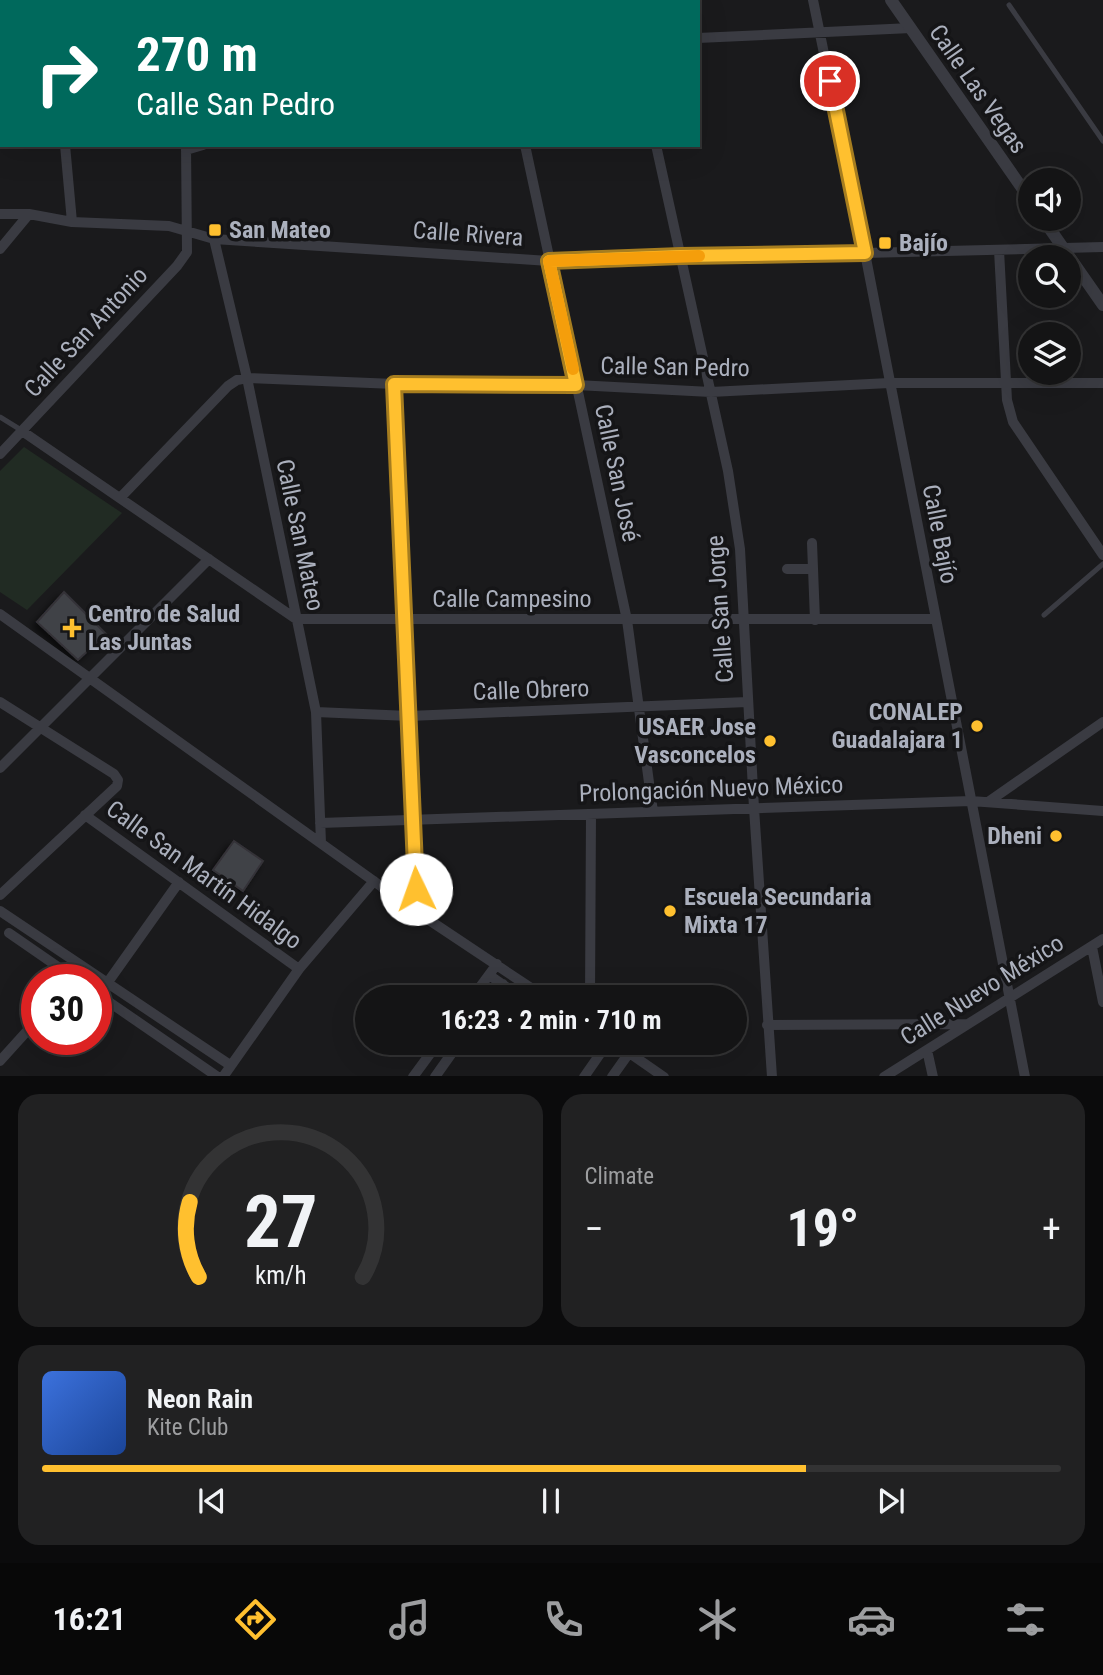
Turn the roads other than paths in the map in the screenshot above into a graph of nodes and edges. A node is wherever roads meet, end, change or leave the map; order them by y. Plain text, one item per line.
1 (813, 0) edge
2 (891, 0) edge
3 (1009, 5) dead end
4 (911, 28) junction
5 (820, 32) junction
6 (700, 38) edge
7 (1103, 141) edge
8 (65, 147) edge
9 (525, 147) edge
10 (656, 147) edge
11 (186, 148) edge
12 (1018, 182) edge
13 (0, 214) edge
14 (29, 214) junction
15 (72, 222) junction
16 (187, 231) junction
17 (214, 239) junction
18 (1081, 247) edge
19 (1103, 247) edge
20 (0, 249) edge
21 (1018, 249) edge
22 (999, 250) junction
23 (865, 253) junction
24 (681, 256) junction
25 (549, 261) junction
26 (1081, 273) edge
27 (1103, 304) edge
28 (247, 378) junction
29 (889, 383) junction
30 (1006, 383) junction
31 (1103, 383) edge
32 (394, 384) junction
33 (576, 385) junction
34 (711, 392) junction
35 (0, 416) edge
36 (22, 430) junction
37 (0, 454) edge
38 (120, 498) junction
39 (812, 543) dead end
40 (1103, 555) edge
41 (209, 559) junction
42 (1103, 564) edge
43 (787, 569) dead end
44 (813, 569) junction
45 (0, 614) edge
46 (1044, 615) dead end
47 (404, 619) junction
48 (935, 619) junction
49 (296, 620) junction
50 (627, 620) junction
51 (743, 620) junction
52 (815, 620) junction
53 (90, 678) junction
54 (0, 702) edge
55 (747, 702) junction
56 (638, 706) junction
57 (316, 712) junction
58 (409, 716) junction
59 (1103, 722) edge
60 (40, 728) junction
61 (0, 768) edge
62 (971, 800) junction
63 (988, 802) junction
64 (754, 808) junction
65 (1103, 811) edge
66 (653, 812) junction
67 (591, 814) junction
68 (85, 816) junction
69 (413, 820) junction
70 (320, 823) junction
71 (321, 843) junction
72 (374, 881) junction
73 (179, 882) junction
74 (0, 895) edge
75 (0, 911) edge
76 (417, 912) junction
77 (9, 933) dead end
78 (1103, 939) edge
79 (1092, 947) junction
80 (53, 964) edge
81 (81, 964) edge
82 (496, 964) junction
83 (299, 969) junction
84 (489, 975) junction
85 (112, 976) edge
86 (503, 984) edge
87 (112, 985) edge
88 (482, 985) edge
89 (527, 985) edge
90 (590, 985) edge
91 (1009, 998) junction
92 (1103, 1002) edge
93 (112, 1004) edge
94 (969, 1024) junction
95 (768, 1025) junction
96 (21, 1038) edge
97 (927, 1050) junction
98 (429, 1055) edge
99 (452, 1055) edge
100 (599, 1055) edge
101 (628, 1055) edge
102 (632, 1055) edge
103 (0, 1061) edge
104 (230, 1065) junction
105 (439, 1075) edge
106 (220, 1076) edge
107 (413, 1076) edge
108 (584, 1076) edge
109 (612, 1076) edge
110 (664, 1076) edge
111 (772, 1076) edge
112 (884, 1076) edge
113 (933, 1076) edge
114 (1025, 1076) edge

1 - 5 street, Calle Bajío
2 - 4 street, Calle Las Vegas
3 - 7 lane
4 - 5 street
4 - 12 street, Calle Las Vegas
5 - 6 street
5 - 23 street, Calle Bajío
8 - 15 street
9 - 25 street, Calle San José
10 - 24 street, Calle San Jorge
11 - 16 street
13 - 14 street, Calle Rivera
14 - 15 street, Calle Rivera
14 - 20 street
15 - 16 street, Calle Rivera
16 - 17 street, Calle Rivera
16 - 36 street, Calle San Antonio
17 - 25 street, Calle Rivera
17 - 28 street, Calle San Mateo
18 - 19 street, Calle Rivera
21 - 22 street, Calle Rivera
22 - 23 street, Calle Rivera
22 - 30 street
23 - 24 street, Calle Rivera
23 - 29 street, Calle Bajío
24 - 25 street, Calle Rivera
24 - 34 street, Calle San Jorge
25 - 33 street, Calle San José
26 - 27 street
28 - 32 street, Calle San Pedro
28 - 38 street
28 - 49 street, Calle San Mateo
29 - 30 street, Calle San Pedro
29 - 34 street, Calle San Pedro
29 - 48 street, Calle Bajío
30 - 31 street, Calle San Pedro
30 - 40 street
32 - 33 street, Calle San Pedro
32 - 47 street
33 - 34 street, Calle San Pedro
33 - 50 street, Calle San José
34 - 51 street, Calle San Jorge
35 - 36 lane
36 - 37 street, Calle San Antonio
36 - 38 street
38 - 41 street
39 - 44 street
41 - 49 street
41 - 53 street
42 - 46 lane
43 - 44 street
44 - 52 street
45 - 53 street
47 - 49 street, Calle Campesino
47 - 50 street, Calle Campesino
47 - 58 street
48 - 52 street, Calle Campesino
48 - 62 street, Calle Bajío
49 - 57 street, Calle San Mateo
50 - 51 street, Calle Campesino
50 - 56 street, Calle San José
51 - 52 street, Calle Campesino
51 - 55 street, Calle San Jorge
53 - 60 street
53 - 71 street
54 - 60 street
55 - 56 street, Calle Obrero
55 - 64 street, Calle San Jorge
56 - 58 street, Calle Obrero
56 - 66 street, Calle San José
57 - 58 street, Calle Obrero
57 - 70 street, Calle San Mateo
58 - 69 street
59 - 63 street
60 - 61 street
60 - 68 street
62 - 63 street, Prolongación Nuevo México
62 - 64 street, Prolongación Nuevo México
62 - 91 street, Calle Bajío
63 - 65 street, Prolongación Nuevo México
64 - 66 street, Prolongación Nuevo México
64 - 95 street, Calle San Jorge
66 - 67 street, Prolongación Nuevo México
67 - 69 street, Prolongación Nuevo México
67 - 90 street
68 - 73 street, Calle San Martín Hidalgo
68 - 74 street
69 - 70 street, Prolongación Nuevo México
69 - 76 street
70 - 71 street, Calle San Mateo
71 - 72 street
72 - 76 street
72 - 83 street
73 - 83 street, Calle San Martín Hidalgo
73 - 85 street
75 - 81 street
76 - 82 street
77 - 80 street
78 - 79 street, Calle Nuevo México
79 - 91 street, Calle Nuevo México
79 - 92 street
82 - 84 street
82 - 89 street
83 - 104 street
84 - 86 street
84 - 88 street
87 - 104 street
91 - 94 street, Calle Nuevo México
91 - 114 street, Calle Bajío
93 - 106 street
94 - 95 street
94 - 97 street, Calle Nuevo México
95 - 111 street, Calle San Jorge
96 - 103 street
97 - 112 street, Calle Nuevo México
97 - 113 street
98 - 107 street
99 - 105 street
100 - 108 street
101 - 109 street
102 - 110 street
104 - 106 street

